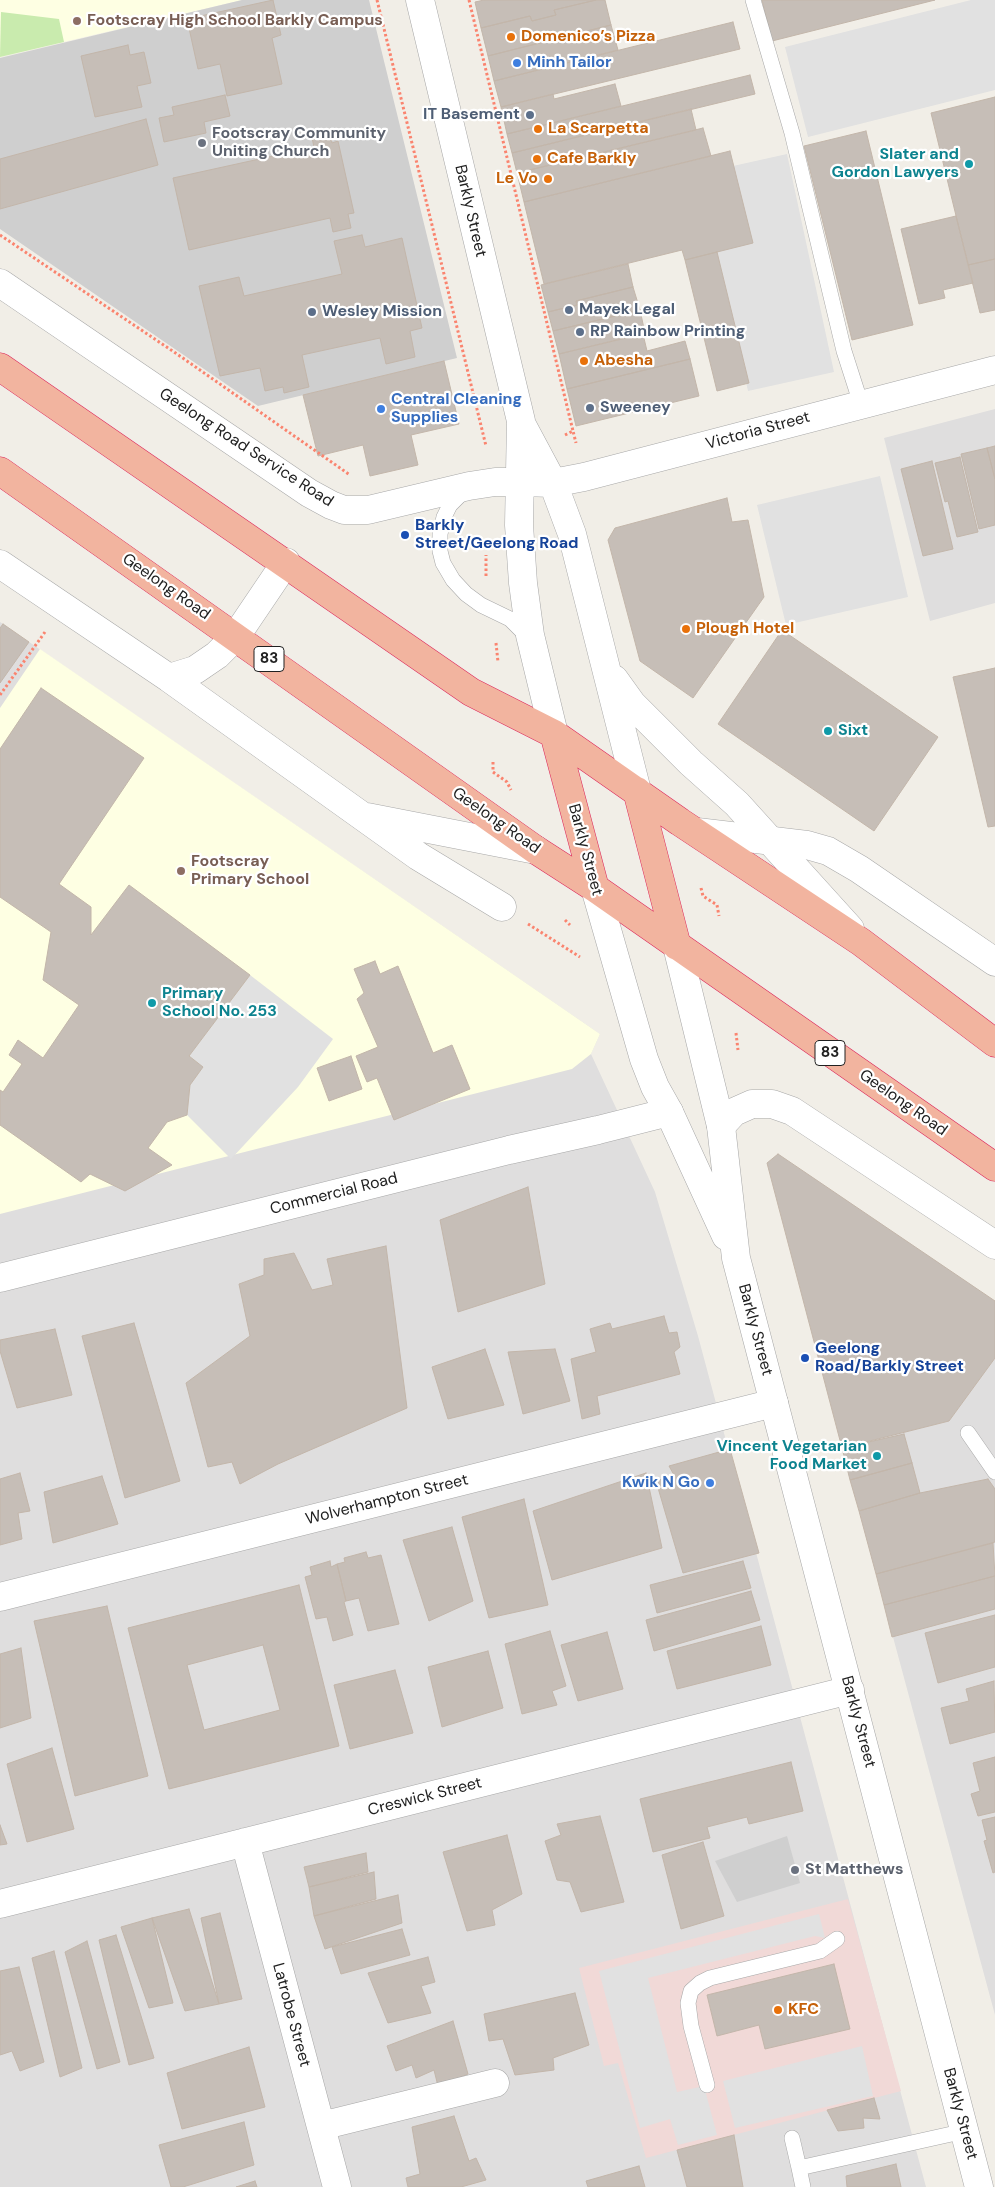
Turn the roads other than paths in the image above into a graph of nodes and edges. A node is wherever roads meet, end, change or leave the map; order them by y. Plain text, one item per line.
1 (420, 0) edge
2 (752, 0) edge
3 (0, 284) edge
4 (0, 367) edge
5 (995, 370) edge
6 (861, 404) junction
7 (521, 421) junction
8 (0, 471) edge
9 (521, 482) junction
10 (553, 483) junction
11 (469, 486) junction
12 (286, 562) junction
13 (0, 564) edge
14 (236, 636) junction
15 (534, 655) junction
16 (604, 657) junction
17 (169, 678) junction
18 (554, 734) junction
19 (637, 791) junction
20 (358, 815) junction
21 (697, 832) junction
22 (771, 841) junction
23 (536, 850) junction
24 (595, 888) junction
25 (502, 907) road end
26 (861, 942) junction
27 (677, 946) junction
28 (995, 962) edge
29 (995, 1043) edge
30 (669, 1112) junction
31 (721, 1126) junction
32 (995, 1167) edge
33 (995, 1245) edge
34 (736, 1258) junction
35 (0, 1278) edge
36 (774, 1403) junction
37 (968, 1433) dead end
38 (995, 1472) edge
39 (0, 1597) edge
40 (850, 1690) junction
41 (245, 1842) junction
42 (0, 1904) edge
43 (837, 1939) dead end
44 (496, 2083) dead end
45 (707, 2085) dead end
46 (321, 2126) junction
47 (964, 2131) junction
48 (792, 2138) dead end
49 (799, 2168) junction
50 (337, 2187) edge
51 (803, 2187) edge
52 (979, 2187) edge

1 - 7 street, Barkly Street
2 - 6 lane
3 - 11 street, Geelong Road Service Road
4 - 12 highway
5 - 6 street, Victoria Street
6 - 10 street, Victoria Street
7 - 9 street, Barkly Street
7 - 10 street, Barkly Street
8 - 14 highway, Geelong Road / 83
9 - 10 street, Victoria Street
9 - 11 street, Geelong Road Service Road
9 - 15 street, Barkly Street
10 - 16 street, Barkly Street
11 - 15 lane
12 - 14 street
12 - 18 highway
13 - 17 street
14 - 17 street
14 - 23 highway, Geelong Road / 83
15 - 18 street, Barkly Street
16 - 19 street, Barkly Street
16 - 22 street
17 - 20 street
18 - 19 highway
18 - 24 highway, Barkly Street
19 - 21 highway
19 - 27 highway, Barkly Street
20 - 23 street
20 - 25 street
21 - 22 street
21 - 26 highway
22 - 26 street
22 - 28 street
23 - 24 highway, Geelong Road / 83
24 - 27 highway, Geelong Road / 83
24 - 30 street, Barkly Street
26 - 29 highway
27 - 31 street, Barkly Street
27 - 32 highway, Geelong Road / 83
30 - 34 street, Barkly Street
30 - 35 street, Commercial Road
31 - 33 street
31 - 34 street, Barkly Street
34 - 36 street, Barkly Street
36 - 39 street, Wolverhampton Street
36 - 40 street, Barkly Street
37 - 38 lane
40 - 41 street, Creswick Street
40 - 47 street, Barkly Street
41 - 42 street, Creswick Street
41 - 46 street, Latrobe Street
43 - 45 lane
44 - 46 street
46 - 50 street, Latrobe Street
47 - 49 lane
47 - 52 street, Barkly Street
48 - 49 lane
49 - 51 lane

